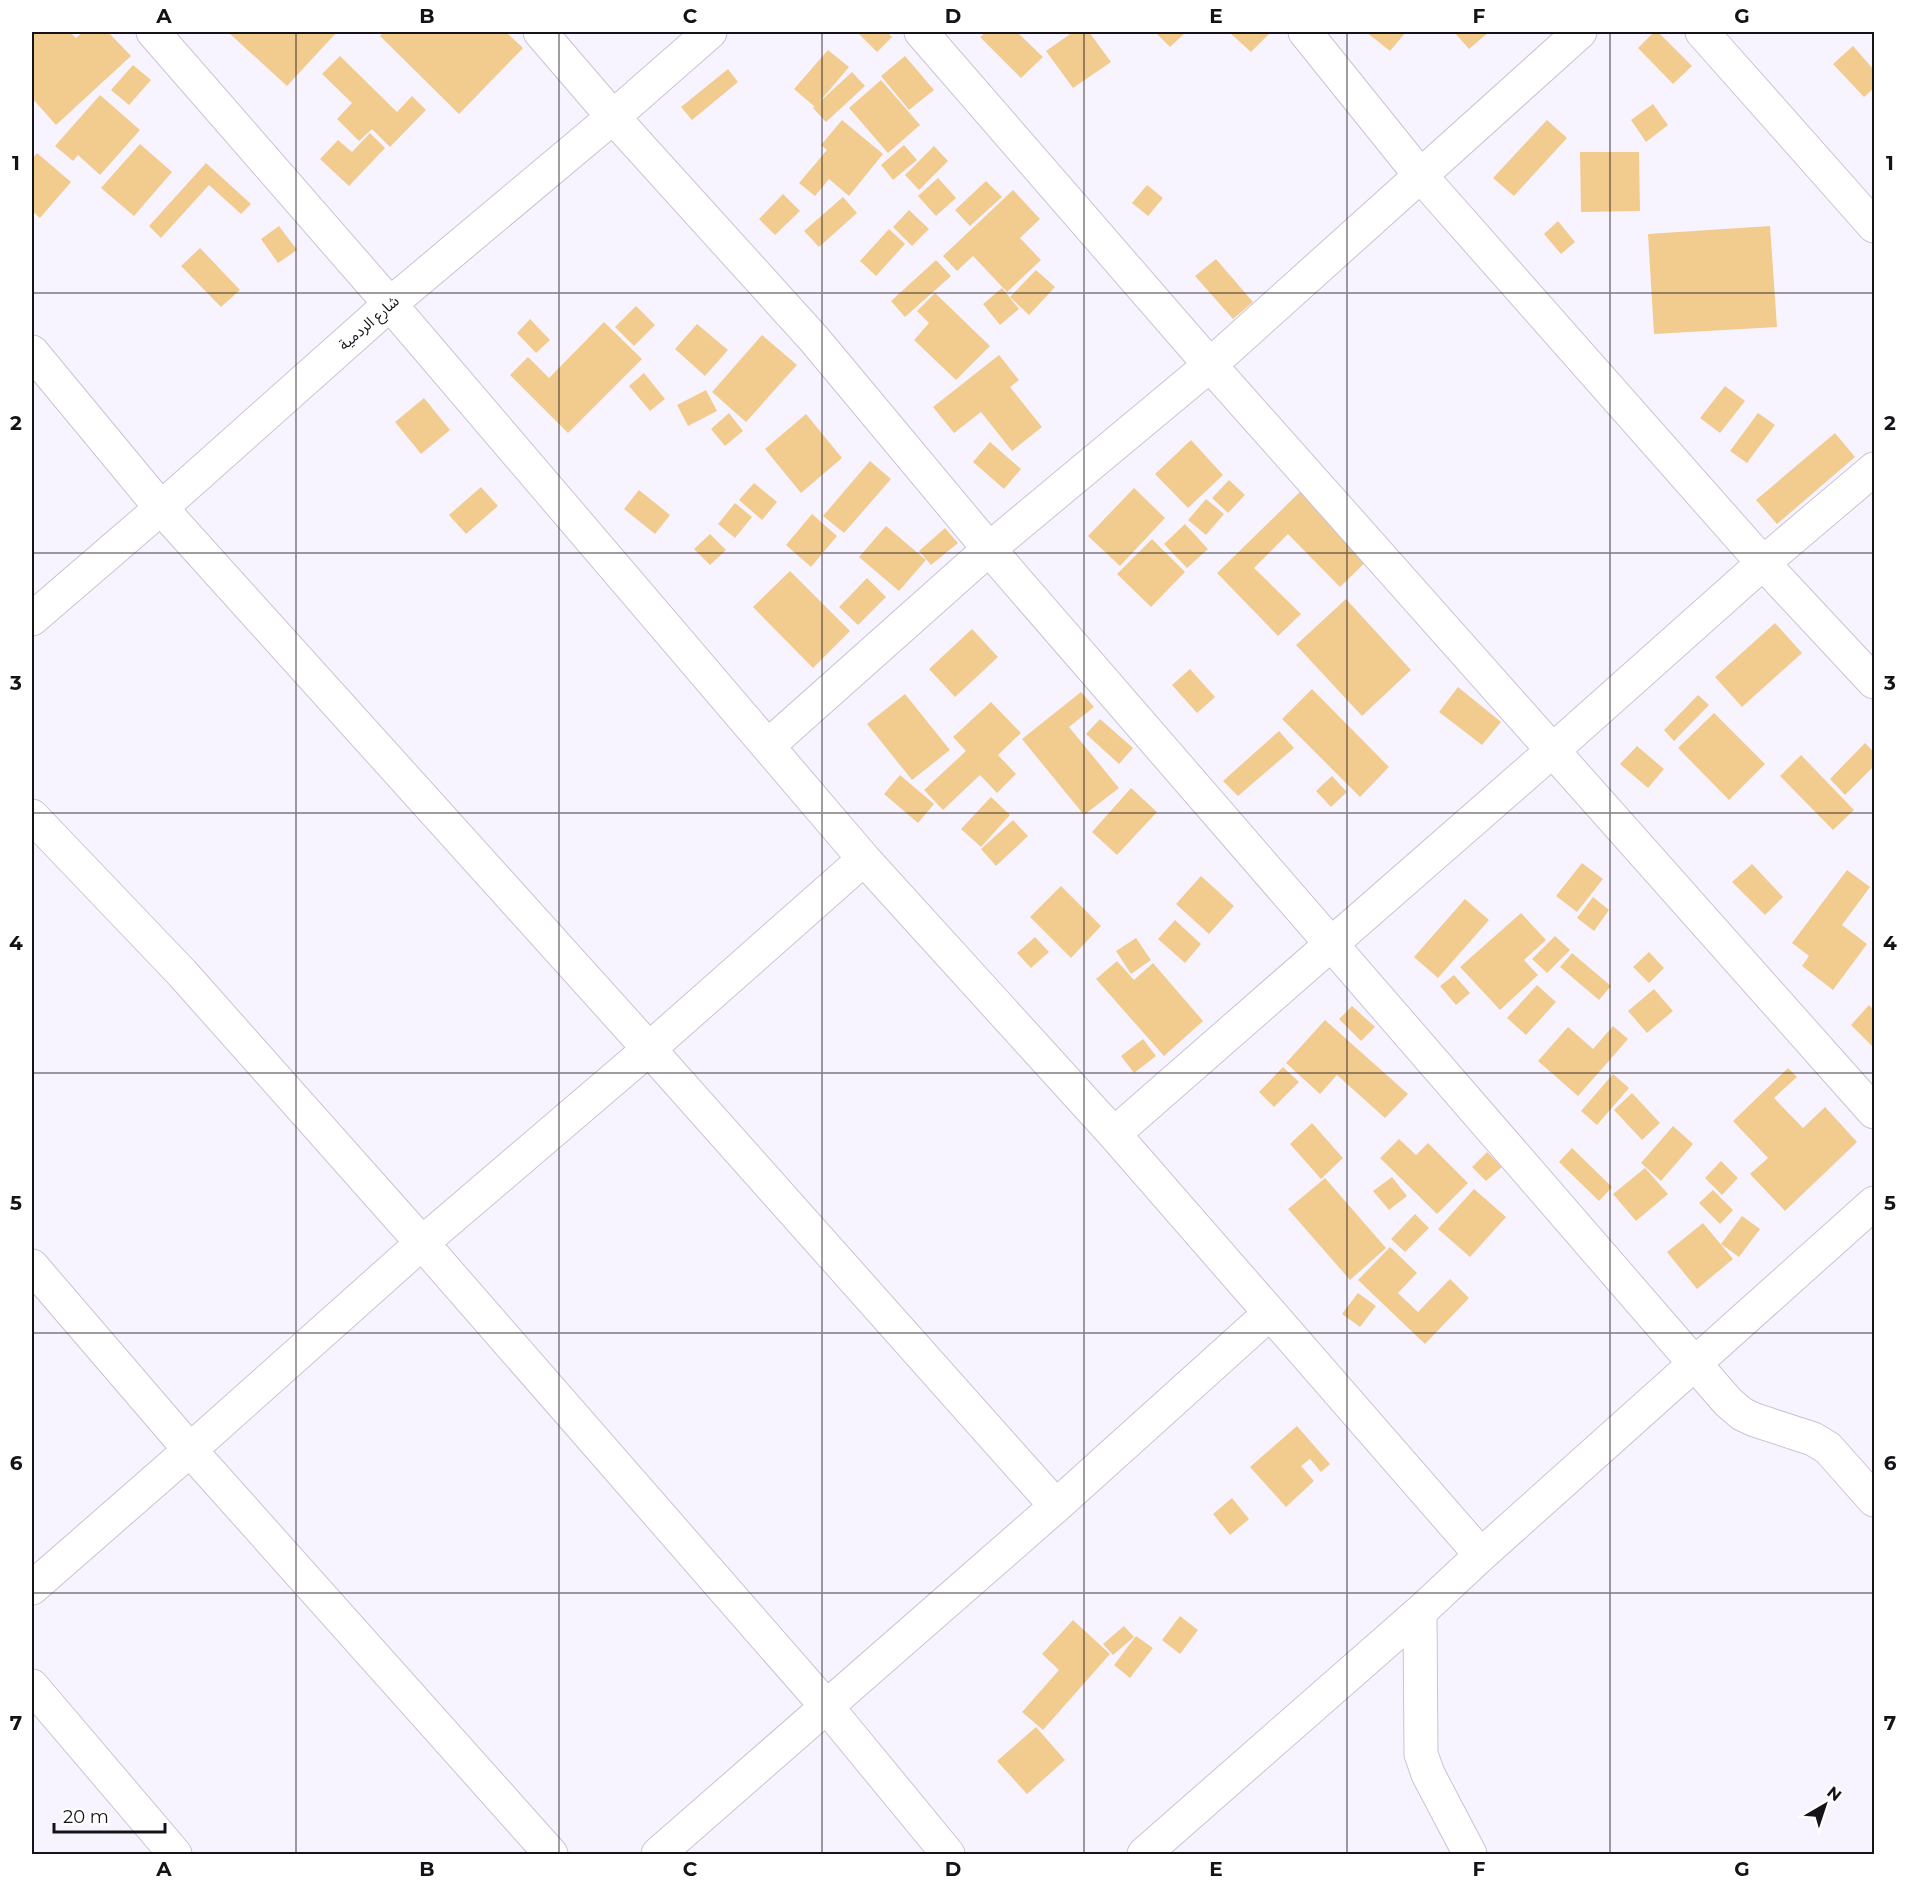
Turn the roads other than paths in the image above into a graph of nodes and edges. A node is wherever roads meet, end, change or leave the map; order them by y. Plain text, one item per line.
1 (153, 32) edge
2 (540, 32) edge
3 (710, 32) edge
4 (921, 32) edge
5 (1305, 32) edge
6 (1580, 32) edge
7 (1702, 32) edge
8 (612, 117) junction
9 (1420, 175) junction
10 (1875, 226) edge
11 (390, 304) junction
12 (32, 352) edge
13 (1210, 365) junction
14 (1875, 469) edge
15 (160, 508) junction
16 (989, 549) junction
17 (1763, 563) junction
18 (32, 619) edge
19 (1875, 682) edge
20 (769, 745) junction
21 (1552, 751) junction
22 (32, 816) edge
23 (864, 859) junction
24 (1332, 942) junction
25 (650, 1049) junction
26 (1875, 1112) edge
27 (1113, 1134) junction
28 (1875, 1203) edge
29 (422, 1243) junction
30 (32, 1266) edge
31 (1270, 1313) junction
32 (1695, 1364) junction
33 (190, 1450) junction
34 (1875, 1500) edge
35 (1056, 1506) junction
36 (1481, 1555) junction
37 (32, 1588) edge
38 (1419, 1612) junction
39 (32, 1686) edge
40 (827, 1707) junction
41 (175, 1854) edge
42 (550, 1854) edge
43 (658, 1854) edge
44 (948, 1854) edge
45 (1144, 1854) edge
46 (1470, 1854) edge

1 - 11 street
2 - 8 street
3 - 8 street, شارع الردمية
4 - 13 street
5 - 9 street
6 - 9 street
7 - 10 street
8 - 11 street, شارع الردمية
8 - 16 street
9 - 13 street
9 - 17 street
11 - 15 street, شارع الردمية
11 - 20 street
12 - 15 street
13 - 16 street
13 - 21 street
14 - 17 street
15 - 18 street, شارع الردمية
15 - 25 street
16 - 20 street
16 - 24 street
17 - 19 street
17 - 21 street
20 - 23 street
21 - 24 street
21 - 26 street
22 - 29 street
23 - 25 street
23 - 27 street
24 - 27 street
24 - 32 street
25 - 29 street
25 - 35 street
27 - 31 street
28 - 32 street
29 - 33 street
29 - 40 street
30 - 33 street
31 - 35 street
31 - 36 street
32 - 34 street
32 - 36 street
33 - 37 street
33 - 42 street
35 - 40 street
36 - 38 street
38 - 45 street
38 - 46 street
39 - 41 street
40 - 43 street
40 - 44 street

